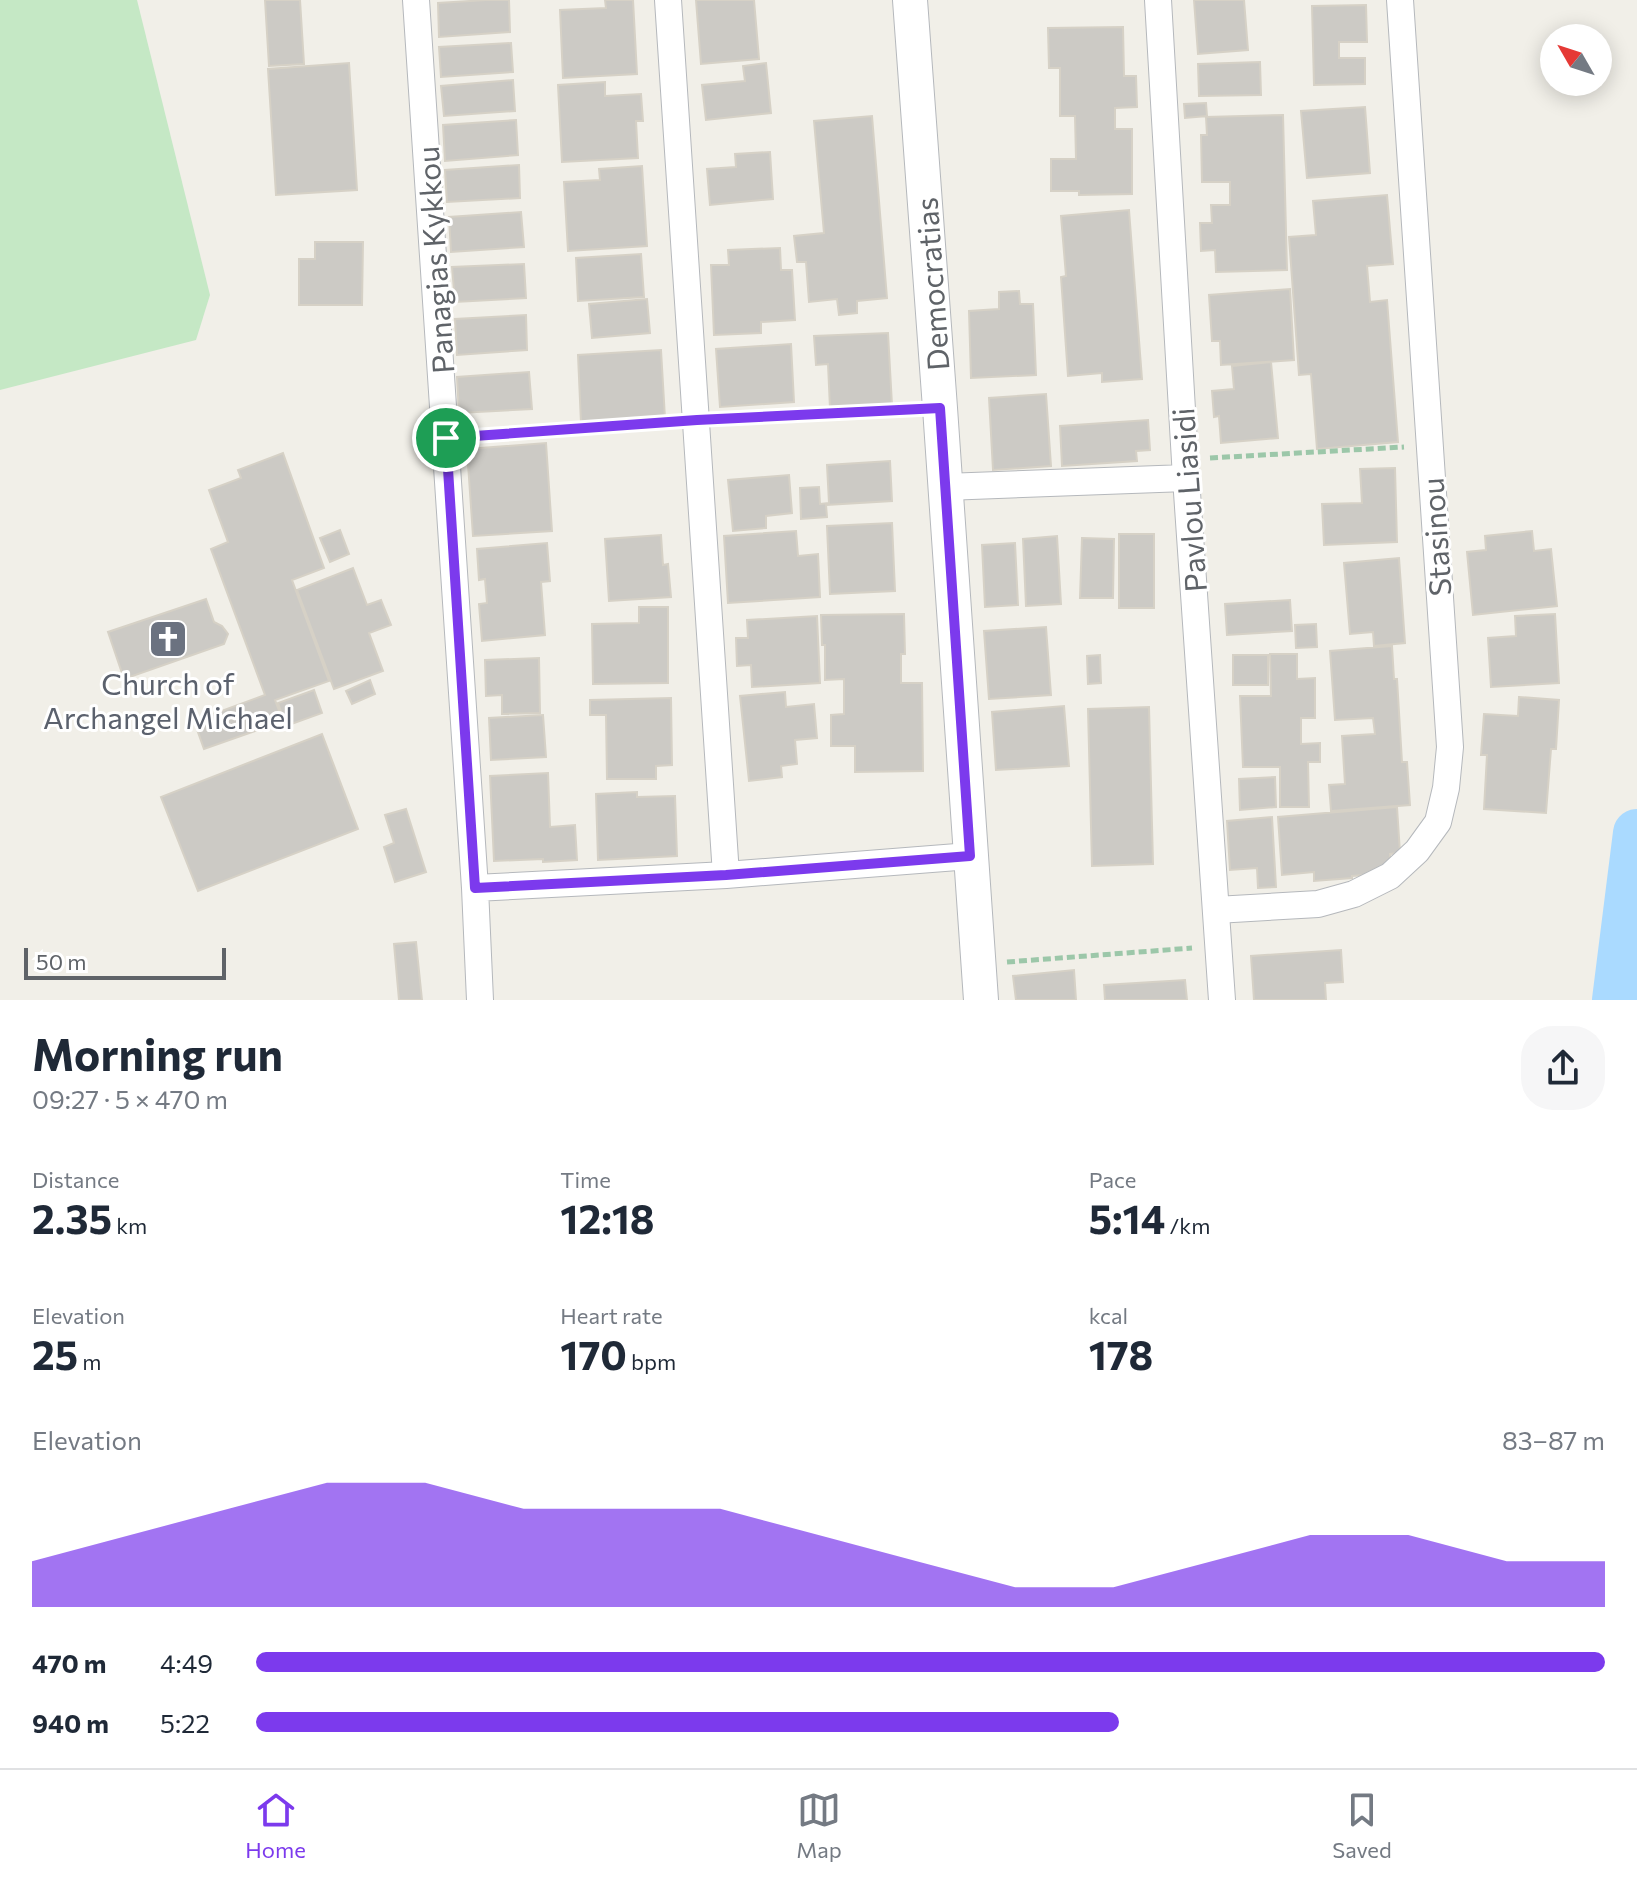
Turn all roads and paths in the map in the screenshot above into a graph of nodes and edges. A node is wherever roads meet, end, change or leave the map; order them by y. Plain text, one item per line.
1 (416, 0) edge
2 (668, 0) edge
3 (910, 0) edge
4 (1158, 0) edge
5 (1400, 0) edge
6 (940, 408) junction
7 (697, 420) junction
8 (446, 438) junction
9 (1429, 445) junction
10 (1186, 469) junction
11 (945, 487) junction
12 (970, 856) junction
13 (726, 875) junction
14 (475, 888) junction
15 (1216, 910) junction
16 (1219, 947) junction
17 (978, 964) junction
18 (480, 1000) edge
19 (981, 1000) edge
20 (1222, 1000) edge

1 - 8 street, Panagias Kykkou
2 - 7 street
3 - 6 street, Democratias
4 - 10 street, Pavlou Liasidi
5 - 9 street, Stasinou
6 - 7 path
6 - 11 street, Democratias
7 - 8 path
7 - 13 street
8 - 14 street, Panagias Kykkou
9 - 10 path
9 - 15 street, Stasinou
10 - 11 street
10 - 15 street, Pavlou Liasidi
11 - 12 street, Democratias
12 - 13 street
12 - 17 street, Democratias
13 - 14 street
14 - 18 street, Panagias Kykkou
15 - 16 street, Pavlou Liasidi
16 - 17 path
16 - 20 street, Pavlou Liasidi
17 - 19 street, Democratias

